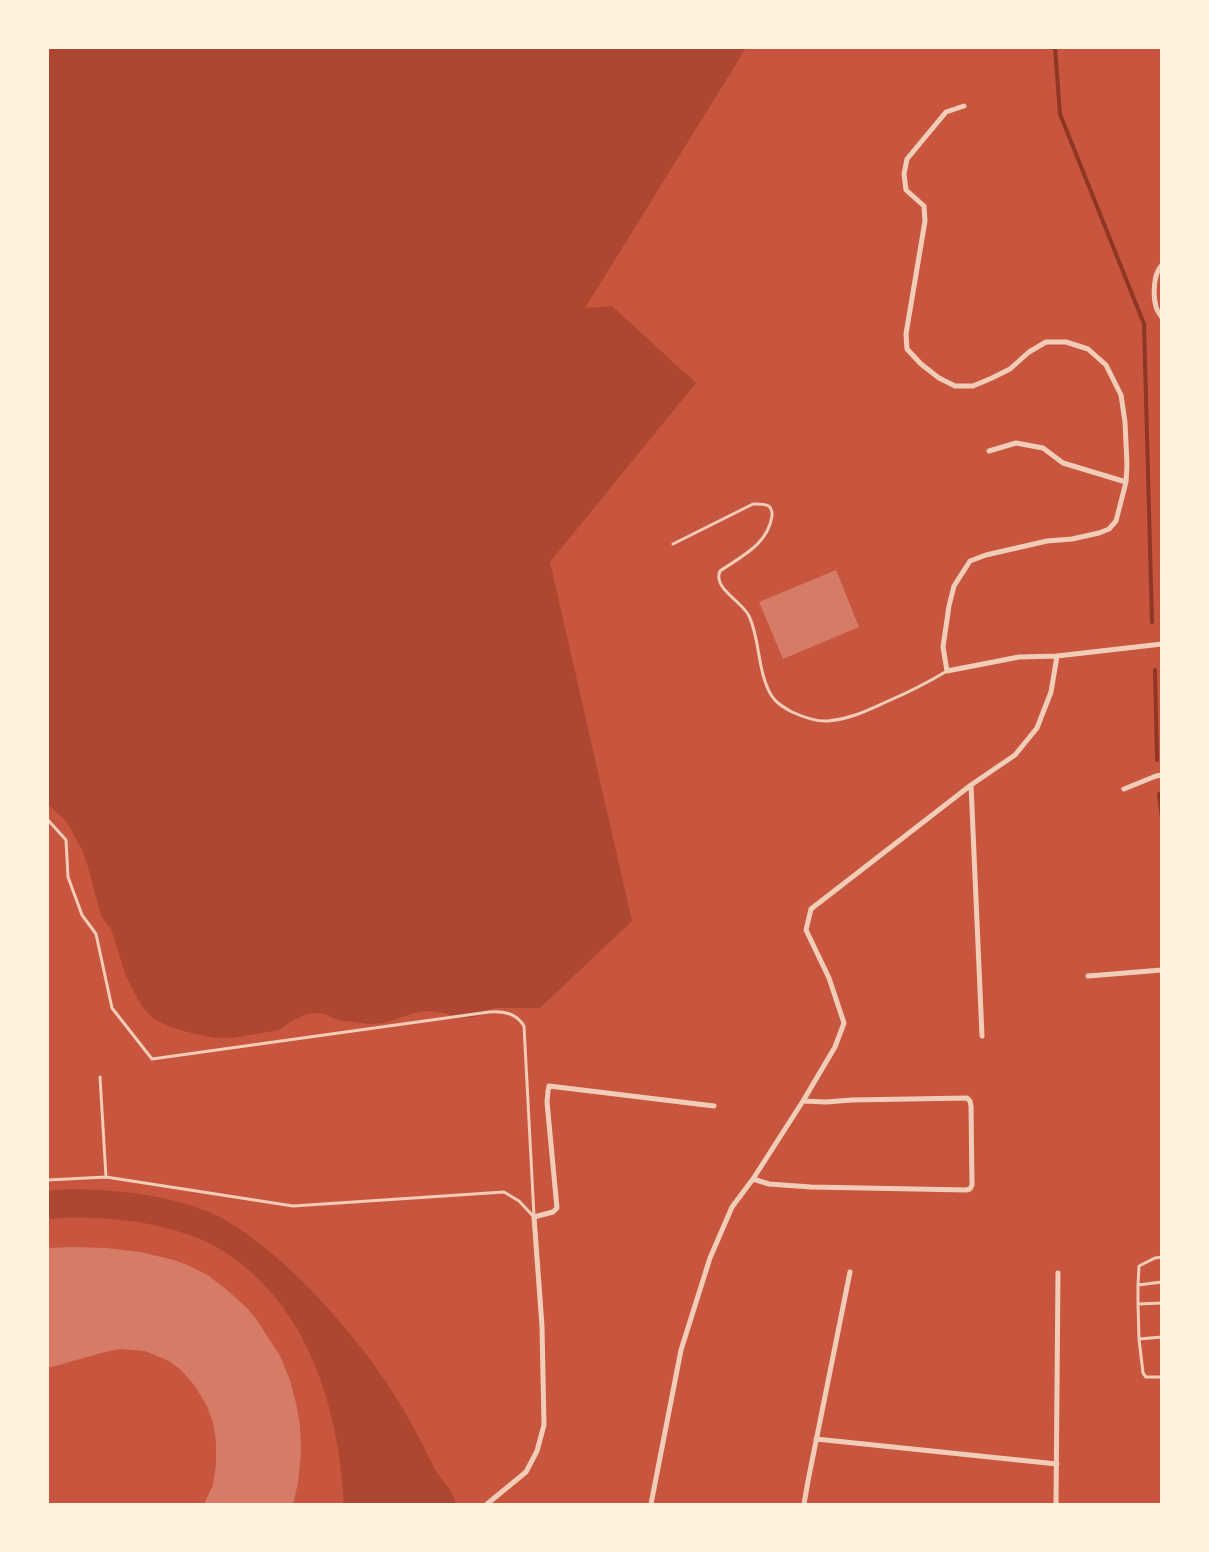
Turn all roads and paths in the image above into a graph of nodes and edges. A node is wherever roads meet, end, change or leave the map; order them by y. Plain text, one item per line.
1 (964, 106) dead end
2 (1162, 265) edge
3 (1162, 318) edge
4 (990, 451) dead end
5 (1126, 482) junction
6 (673, 544) dead end
7 (1162, 644) edge
8 (1057, 656) junction
9 (947, 670) junction
10 (1162, 776) edge
11 (971, 785) junction
12 (1124, 789) dead end
13 (48, 820) edge
14 (1162, 970) edge
15 (1088, 976) dead end
16 (982, 1036) dead end
17 (100, 1077) dead end
18 (803, 1101) junction
19 (714, 1106) dead end
20 (106, 1177) junction
21 (753, 1179) junction
22 (48, 1180) edge
23 (534, 1217) junction
24 (1162, 1257) edge
25 (850, 1272) dead end
26 (1058, 1272) dead end
27 (1162, 1282) edge
28 (1138, 1285) junction
29 (1162, 1303) edge
30 (1138, 1304) junction
31 (1162, 1337) edge
32 (1139, 1339) junction
33 (1162, 1377) edge
34 (816, 1439) junction
35 (1057, 1464) junction
36 (488, 1504) edge
37 (651, 1504) edge
38 (804, 1504) edge
39 (1056, 1504) edge

1 - 5 street
2 - 3 street
4 - 5 street
5 - 9 street
6 - 9 lane
7 - 8 street
8 - 9 street
8 - 11 street
10 - 12 street
11 - 16 street
11 - 18 street
13 - 23 lane
14 - 15 street
17 - 20 lane
18 - 21 street
18 - 21 street
19 - 23 street
20 - 22 lane
20 - 23 lane
21 - 37 street
23 - 36 street
24 - 28 lane
25 - 34 street
26 - 35 street
27 - 28 lane
28 - 30 lane
29 - 30 lane
30 - 32 lane
31 - 32 lane
32 - 33 lane
34 - 35 street
34 - 38 street
35 - 39 street

